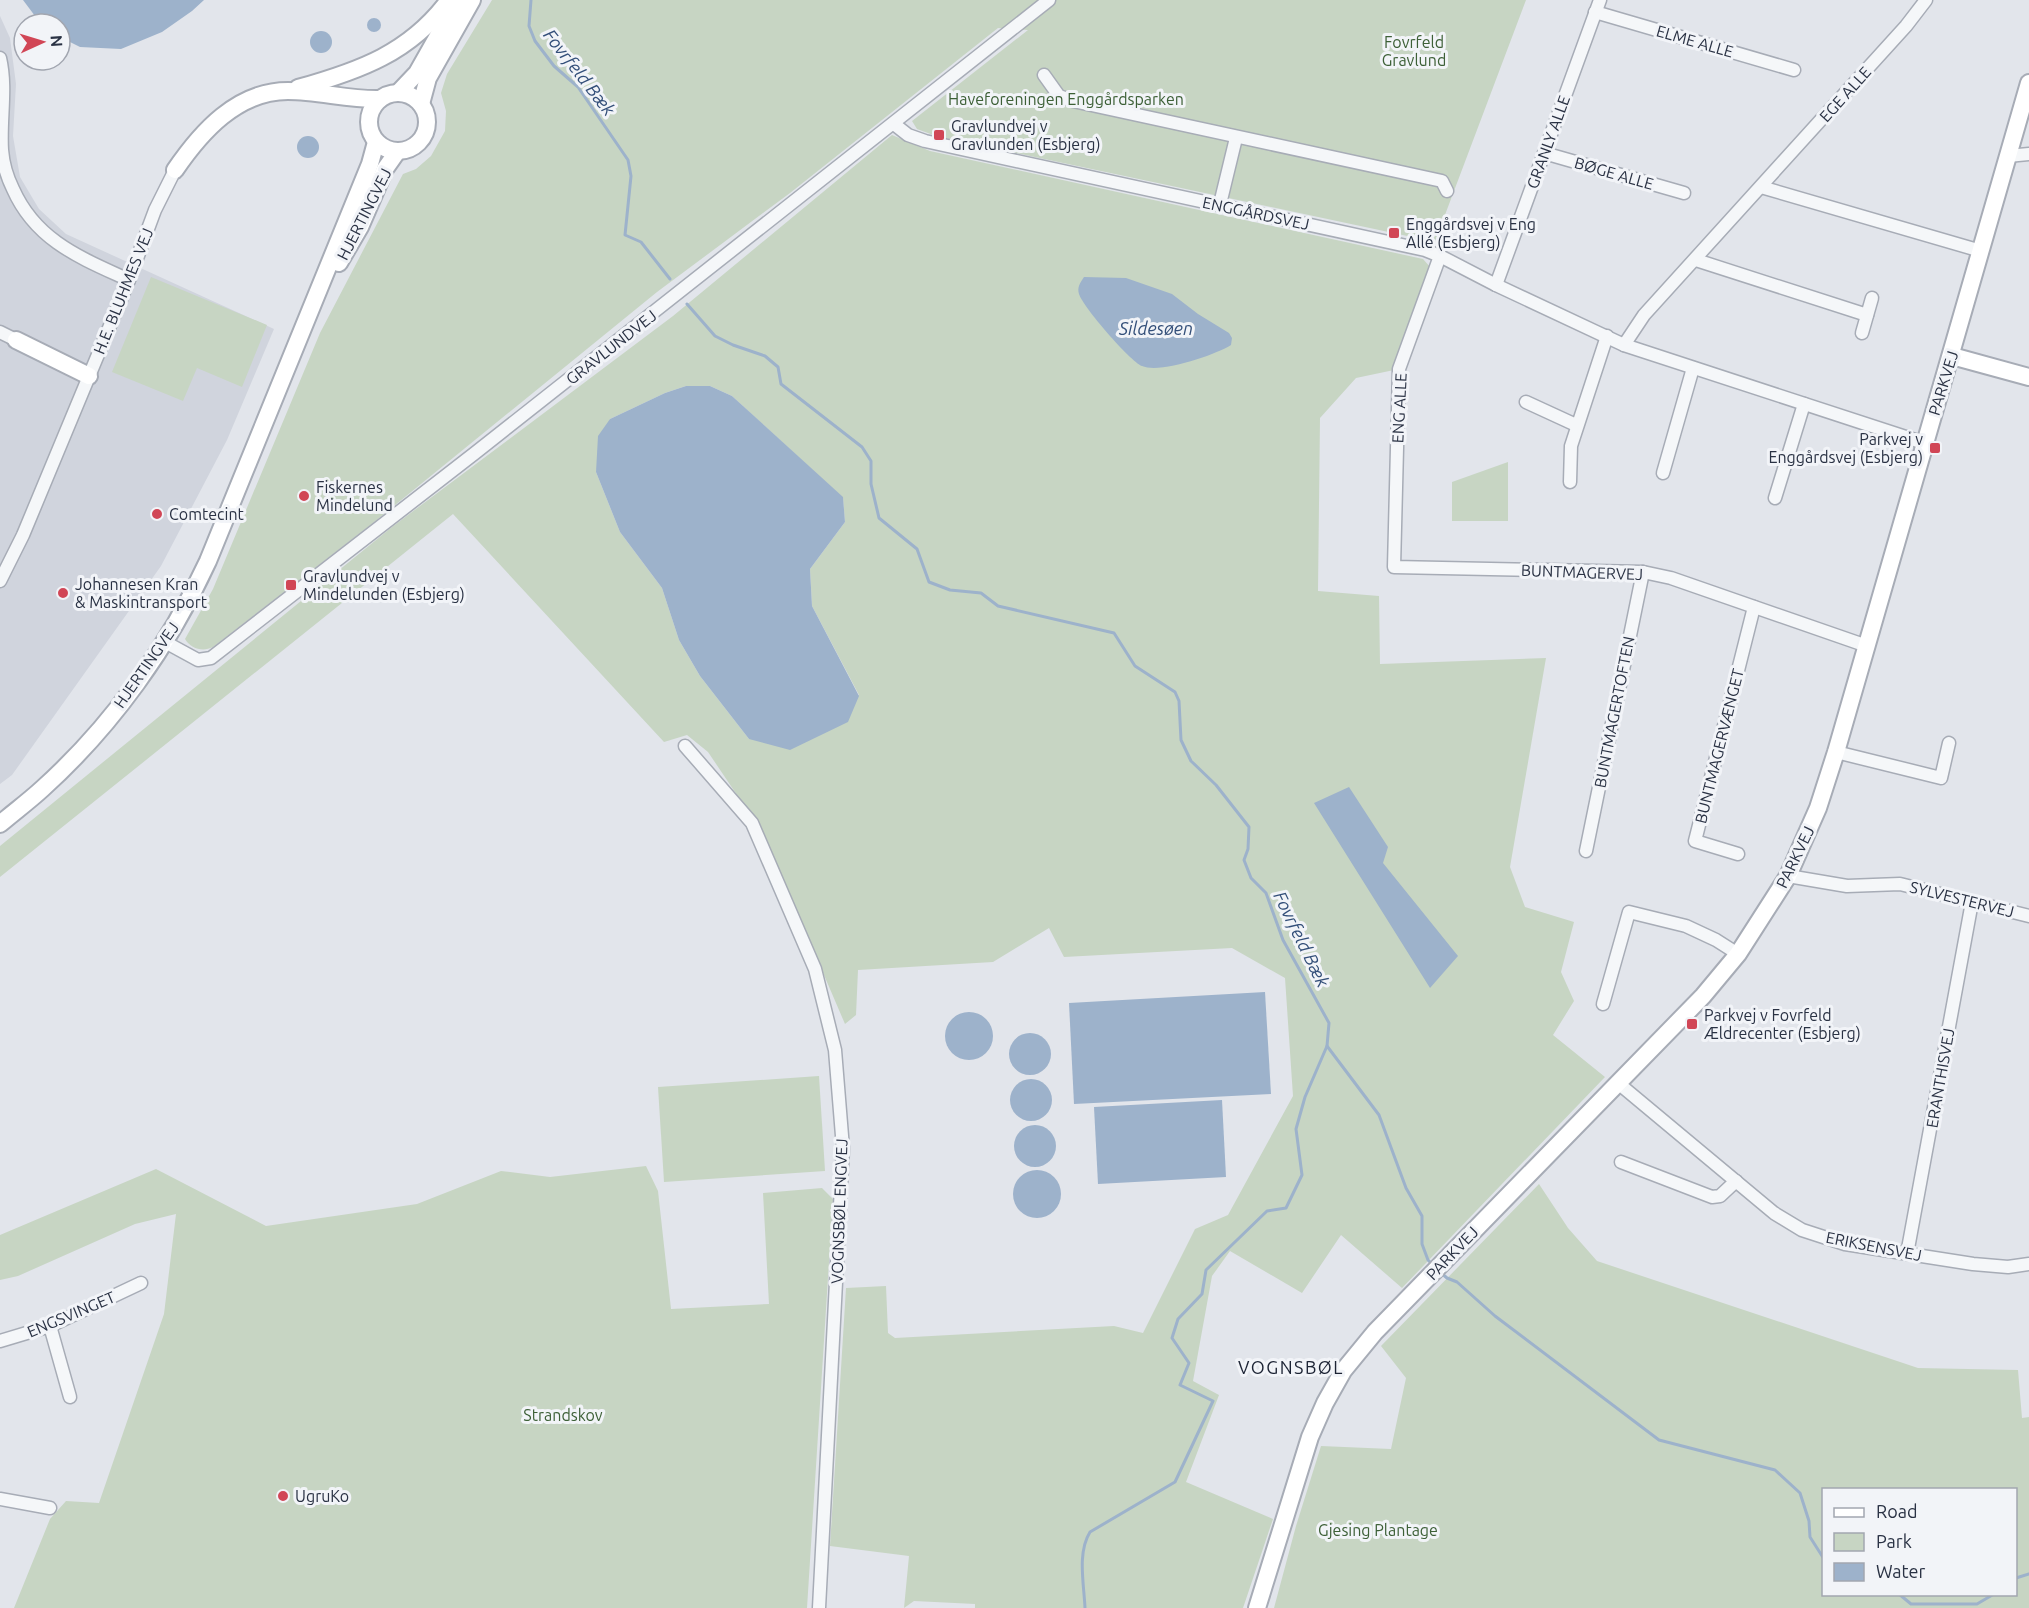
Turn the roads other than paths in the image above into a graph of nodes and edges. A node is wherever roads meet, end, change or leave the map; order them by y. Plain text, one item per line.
1 (449, 0) edge
2 (458, 0) edge
3 (472, 0) edge
4 (1049, 0) edge
5 (1600, 0) edge
6 (1926, 0) edge
7 (1595, 12) junction
8 (0, 58) edge
9 (1794, 70) dead end
10 (1044, 75) dead end
11 (2029, 83) edge
12 (286, 91) junction
13 (398, 93) junction
14 (329, 96) junction
15 (380, 99) junction
16 (421, 104) junction
17 (368, 123) junction
18 (894, 124) junction
19 (1236, 138) junction
20 (376, 142) junction
21 (397, 152) junction
22 (1544, 153) junction
23 (2029, 154) edge
24 (2008, 156) junction
25 (175, 170) joint
26 (1761, 187) junction
27 (1446, 191) dead end
28 (1684, 194) dead end
29 (1220, 204) junction
30 (1981, 251) junction
31 (1440, 256) junction
32 (1696, 260) junction
33 (129, 280) junction
34 (1496, 285) junction
35 (1872, 298) dead end
36 (312, 307) junction
37 (1867, 315) junction
38 (0, 332) edge
39 (1862, 333) dead end
40 (1607, 336) junction
41 (16, 340) joint
42 (1624, 345) junction
43 (1952, 356) junction
44 (1693, 368) junction
45 (89, 376) junction
46 (2029, 377) edge
47 (1527, 402) dead end
48 (1804, 404) junction
49 (1576, 425) junction
50 (1924, 443) junction
51 (1664, 473) dead end
52 (1570, 482) dead end
53 (1774, 498) dead end
54 (1394, 567) joint
55 (1643, 572) junction
56 (0, 581) edge
57 (1754, 607) junction
58 (165, 642) junction
59 (1867, 646) junction
60 (1949, 743) dead end
61 (685, 746) dead end
62 (1836, 752) junction
63 (0, 824) edge
64 (1586, 851) dead end
65 (1738, 854) dead end
66 (1788, 876) junction
67 (1972, 902) junction
68 (2029, 916) edge
69 (1738, 954) junction
70 (1603, 1004) dead end
71 (1618, 1083) junction
72 (1621, 1162) dead end
73 (1736, 1181) junction
74 (1907, 1254) junction
75 (2029, 1264) edge
76 (141, 1283) dead end
77 (50, 1326) junction
78 (0, 1341) edge
79 (70, 1397) dead end
80 (0, 1499) edge
81 (51, 1508) dead end
82 (819, 1608) edge
83 (1257, 1608) edge

1 - 12 street
2 - 13 street
3 - 16 street
4 - 18 street, GRAVLUNDVEJ
5 - 7 street, GRANLY ALLE
6 - 26 street, EGE ALLE
7 - 9 street, ELME ALLE
7 - 22 street, GRANLY ALLE
8 - 33 street
10 - 19 street
11 - 24 street, PARKVEJ
12 - 14 street, H.E. BLUHMES VEJ
12 - 25 street, H.E. BLUHMES VEJ
13 - 15 street
13 - 16 street
14 - 15 street, H.E. BLUHMES VEJ
14 - 17 street, H.E. BLUHMES VEJ
15 - 17 street
16 - 21 street
17 - 20 street
18 - 29 street, ENGGÅRDSVEJ
18 - 58 street, GRAVLUNDVEJ
19 - 27 street
19 - 29 street
20 - 21 street
20 - 36 street, HJERTINGVEJ
21 - 36 street, HJERTINGVEJ
22 - 28 street, BØGE ALLE
22 - 34 street, GRANLY ALLE
23 - 24 street
24 - 30 street, PARKVEJ
25 - 33 street, H.E. BLUHMES VEJ
26 - 30 street
26 - 32 street, EGE ALLE
29 - 31 street, ENGGÅRDSVEJ
30 - 43 street, PARKVEJ
31 - 34 street, ENGGÅRDSVEJ
31 - 54 street, ENG ALLE
32 - 37 street
32 - 42 street, EGE ALLE
33 - 45 street, H.E. BLUHMES VEJ
34 - 40 street, ENGGÅRDSVEJ
35 - 37 street
36 - 58 street, HJERTINGVEJ
37 - 39 street
38 - 41 street
40 - 42 street, ENGGÅRDSVEJ
40 - 49 street
41 - 45 street
42 - 44 street, ENGGÅRDSVEJ
43 - 46 street
43 - 50 street, PARKVEJ
44 - 48 street, ENGGÅRDSVEJ
44 - 51 street
45 - 56 street, H.E. BLUHMES VEJ
47 - 49 street
48 - 50 street, ENGGÅRDSVEJ
48 - 53 street
49 - 52 street
50 - 59 street, PARKVEJ
54 - 55 street, BUNTMAGERVEJ
55 - 57 street, BUNTMAGERVEJ
55 - 64 street, BUNTMAGERTOFTEN
57 - 59 street, BUNTMAGERVEJ
57 - 65 street, BUNTMAGERVÆNGET
58 - 63 street, HJERTINGVEJ
59 - 62 street, PARKVEJ
60 - 62 street
61 - 82 street, VOGNSBØL ENGVEJ
62 - 66 street, PARKVEJ
66 - 67 street, SYLVESTERVEJ
66 - 69 street, PARKVEJ
67 - 68 street, SYLVESTERVEJ
67 - 74 street, ERANTHISVEJ
69 - 70 street
69 - 71 street, PARKVEJ
71 - 73 street, ERIKSENSVEJ
71 - 83 street, PARKVEJ
72 - 73 street
73 - 74 street, ERIKSENSVEJ
74 - 75 street, ERIKSENSVEJ
76 - 77 street, ENGSVINGET
77 - 78 street, ENGSVINGET
77 - 79 street
80 - 81 street

